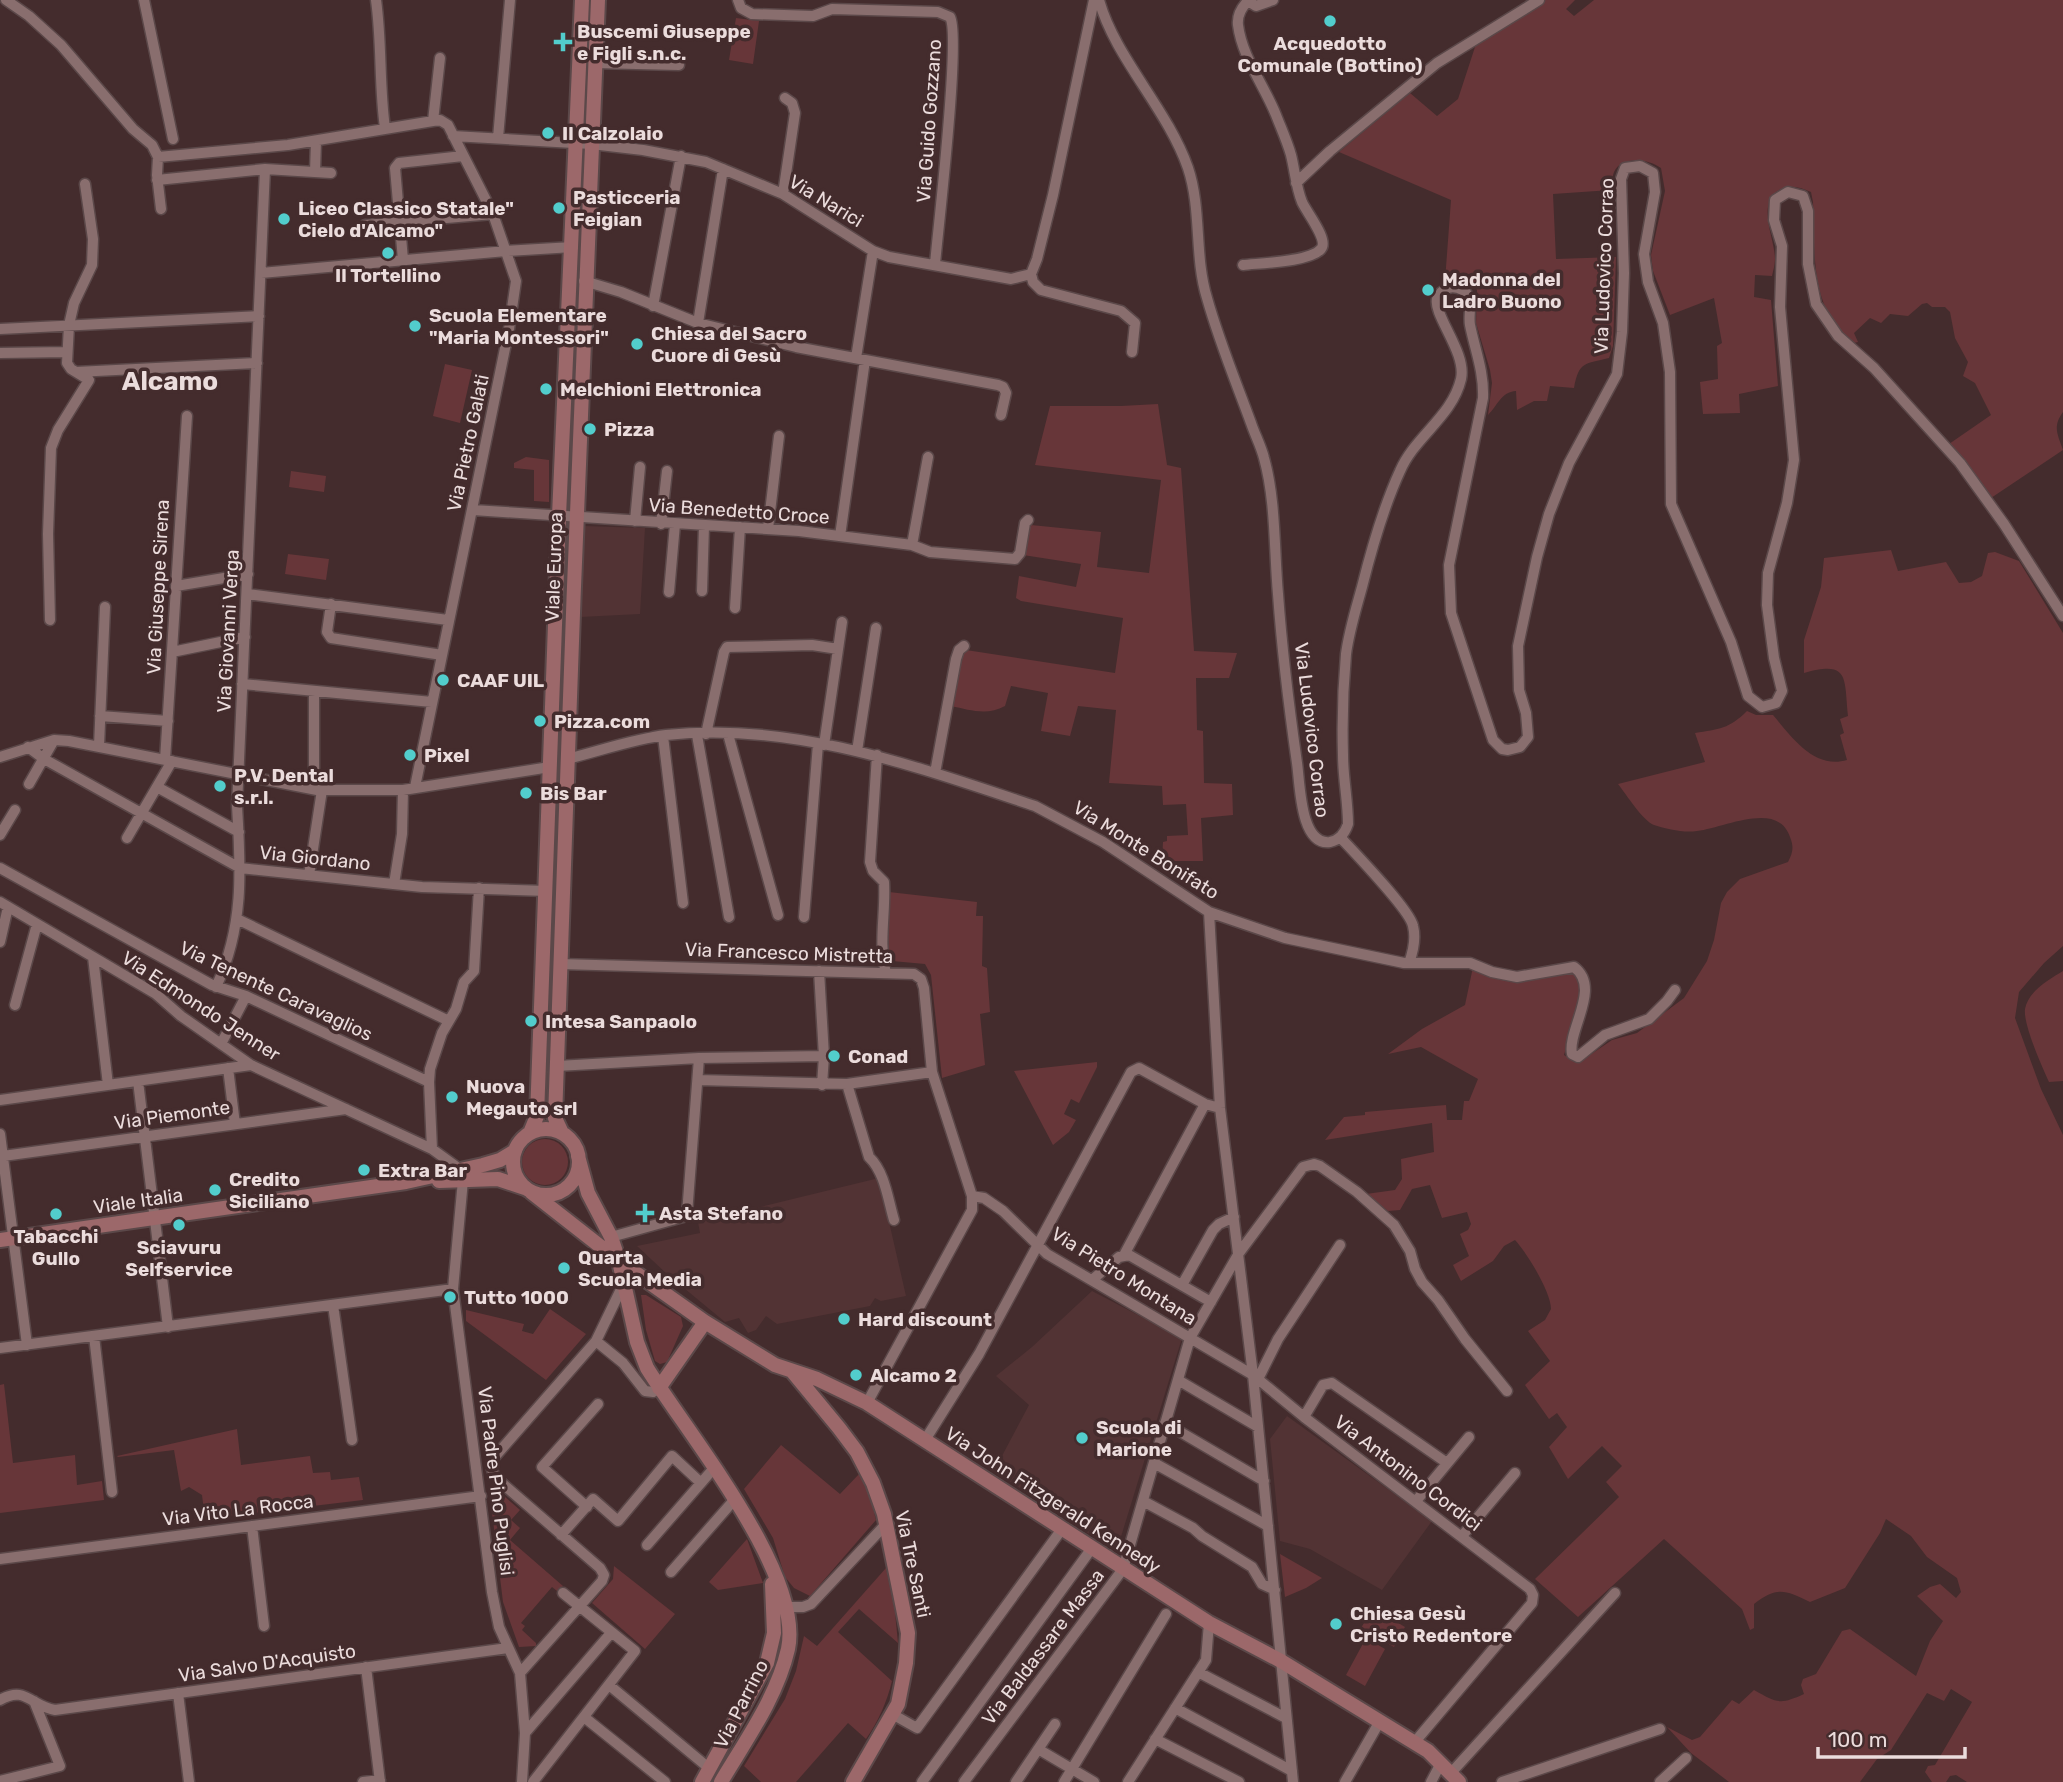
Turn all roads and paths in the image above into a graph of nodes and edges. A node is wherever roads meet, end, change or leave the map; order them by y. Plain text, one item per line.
1 (6, 0) edge
2 (144, 0) edge
3 (376, 0) edge
4 (510, 0) edge
5 (582, 0) edge
6 (598, 0) edge
7 (738, 0) edge
8 (1097, 0) edge
9 (1273, 0) edge
10 (1539, 0) edge
11 (1248, 1) edge
12 (832, 5) edge
13 (440, 58) dead end
14 (595, 63) junction
15 (679, 65) dead end
16 (785, 98) dead end
17 (437, 121) junction
18 (385, 128) junction
19 (453, 136) junction
20 (498, 138) junction
21 (173, 139) dead end
22 (316, 141) junction
23 (576, 144) junction
24 (591, 144) junction
25 (463, 156) junction
26 (681, 156) junction
27 (158, 157) junction
28 (265, 169) junction
29 (723, 169) junction
30 (315, 172) junction
31 (331, 173) dead end
32 (157, 180) junction
33 (1296, 183) junction
34 (85, 184) dead end
35 (783, 194) junction
36 (161, 209) dead end
37 (493, 214) junction
38 (400, 221) junction
39 (365, 225) dead end
40 (573, 247) junction
41 (506, 251) junction
42 (873, 251) junction
43 (403, 260) junction
44 (935, 264) junction
45 (1243, 265) dead end
46 (261, 273) junction
47 (1031, 274) junction
48 (584, 281) junction
49 (653, 306) junction
50 (258, 316) junction
51 (698, 323) junction
52 (69, 325) junction
53 (0, 329) edge
54 (67, 352) junction
55 (1132, 352) dead end
56 (0, 353) edge
57 (861, 359) junction
58 (257, 363) junction
59 (75, 372) junction
60 (1001, 415) dead end
61 (187, 416) dead end
62 (779, 436) dead end
63 (928, 457) dead end
64 (640, 467) dead end
65 (667, 471) dead end
66 (473, 510) junction
67 (559, 516) junction
68 (575, 517) junction
69 (1028, 520) dead end
70 (635, 521) junction
71 (661, 523) junction
72 (675, 524) junction
73 (704, 526) junction
74 (740, 527) junction
75 (768, 529) junction
76 (840, 536) junction
77 (912, 545) junction
78 (248, 574) junction
79 (176, 586) junction
80 (702, 591) dead end
81 (669, 592) dead end
82 (247, 594) junction
83 (331, 604) junction
84 (105, 607) dead end
85 (736, 608) dead end
86 (2063, 616) edge
87 (50, 620) dead end
88 (448, 620) junction
89 (842, 622) dead end
90 (876, 628) dead end
91 (245, 637) junction
92 (964, 646) dead end
93 (838, 649) junction
94 (172, 652) junction
95 (442, 655) junction
96 (242, 684) junction
97 (314, 691) junction
98 (432, 702) junction
99 (100, 716) junction
100 (168, 721) junction
101 (728, 734) junction
102 (701, 735) junction
103 (663, 736) junction
104 (54, 740) junction
105 (821, 744) junction
106 (99, 746) junction
107 (28, 747) junction
108 (857, 751) junction
109 (877, 755) junction
110 (0, 757) edge
111 (44, 759) junction
112 (567, 759) junction
113 (169, 760) junction
114 (550, 767) junction
115 (935, 773) junction
116 (239, 774) junction
117 (29, 784) dead end
118 (157, 787) junction
119 (415, 787) junction
120 (318, 789) junction
121 (403, 790) junction
122 (15, 810) dead end
123 (142, 813) junction
124 (239, 832) junction
125 (0, 835) edge
126 (1340, 837) junction
127 (127, 838) dead end
128 (0, 868) edge
129 (240, 868) junction
130 (309, 875) junction
131 (394, 884) junction
132 (479, 888) junction
133 (547, 891) junction
134 (683, 903) dead end
135 (4, 905) edge
136 (1209, 912) junction
137 (778, 915) dead end
138 (729, 916) dead end
139 (804, 917) dead end
140 (237, 919) junction
141 (37, 924) junction
142 (0, 942) edge
143 (93, 957) junction
144 (1409, 963) junction
145 (560, 964) junction
146 (819, 971) junction
147 (886, 973) junction
148 (216, 987) junction
149 (1675, 990) dead end
150 (246, 996) junction
151 (15, 1005) dead end
152 (449, 1021) junction
153 (221, 1044) junction
154 (824, 1056) junction
155 (699, 1058) junction
156 (251, 1065) junction
157 (557, 1066) junction
158 (228, 1068) junction
159 (932, 1072) junction
160 (698, 1080) junction
161 (138, 1081) junction
162 (429, 1082) junction
163 (847, 1084) junction
164 (108, 1085) junction
165 (821, 1085) junction
166 (0, 1100) edge
167 (1205, 1104) junction
168 (346, 1108) junction
169 (1220, 1108) junction
170 (235, 1124) junction
171 (530, 1133) junction
172 (562, 1133) junction
173 (0, 1134) edge
174 (145, 1136) junction
175 (432, 1149) junction
176 (515, 1151) junction
177 (3, 1156) junction
178 (578, 1156) junction
179 (462, 1175) junction
180 (528, 1190) junction
181 (972, 1196) junction
182 (1234, 1217) junction
183 (154, 1218) junction
184 (894, 1220) dead end
185 (611, 1237) junction
186 (7, 1239) edge
187 (1037, 1244) junction
188 (1340, 1245) dead end
189 (1239, 1253) junction
190 (1124, 1255) junction
191 (619, 1261) junction
192 (1092, 1280) junction
193 (624, 1283) junction
194 (1182, 1285) junction
195 (453, 1289) junction
196 (1211, 1302) junction
197 (333, 1305) junction
198 (705, 1322) junction
199 (167, 1327) junction
200 (94, 1336) junction
201 (1190, 1338) junction
202 (596, 1341) junction
203 (27, 1345) junction
204 (0, 1348) edge
205 (791, 1370) junction
206 (1255, 1377) junction
207 (1178, 1380) junction
208 (659, 1388) junction
209 (1507, 1391) dead end
210 (867, 1403) junction
211 (598, 1404) dead end
212 (1304, 1417) junction
213 (1165, 1423) junction
214 (1258, 1427) junction
215 (1469, 1437) dead end
216 (352, 1440) dead end
217 (925, 1440) junction
218 (1154, 1463) junction
219 (1447, 1463) junction
220 (714, 1468) junction
221 (1515, 1473) dead end
222 (1264, 1482) junction
223 (701, 1483) junction
224 (112, 1492) dead end
225 (481, 1496) junction
226 (734, 1499) junction
227 (1143, 1501) junction
228 (1416, 1501) junction
229 (587, 1507) junction
230 (886, 1524) junction
231 (252, 1526) junction
232 (1268, 1526) junction
233 (1062, 1529) junction
234 (561, 1535) junction
235 (1462, 1536) junction
236 (647, 1545) dead end
237 (1092, 1548) junction
238 (0, 1559) edge
239 (1124, 1569) junction
240 (671, 1573) dead end
241 (1275, 1590) junction
242 (564, 1593) dead end
243 (1615, 1593) dead end
244 (580, 1606) junction
245 (781, 1607) junction
246 (1166, 1614) dead end
247 (1209, 1623) junction
248 (264, 1626) dead end
249 (611, 1633) junction
250 (508, 1648) junction
251 (1281, 1661) junction
252 (366, 1667) junction
253 (520, 1672) junction
254 (1198, 1672) junction
255 (609, 1685) junction
256 (178, 1693) junction
257 (0, 1700) edge
258 (33, 1701) junction
259 (1175, 1708) junction
260 (892, 1714) junction
261 (584, 1717) junction
262 (1286, 1718) junction
263 (1380, 1721) junction
264 (1055, 1724) dead end
265 (1660, 1729) dead end
266 (525, 1732) junction
267 (1155, 1739) junction
268 (1414, 1743) junction
269 (1038, 1749) junction
270 (1686, 1758) dead end
271 (1072, 1769) junction
272 (1450, 1773) edge
273 (706, 1776) edge
274 (1293, 1777) edge
275 (652, 1778) edge
276 (1518, 1780) edge
277 (0, 1781) edge
278 (380, 1781) edge
279 (189, 1782) edge
280 (363, 1782) edge
281 (522, 1782) edge
282 (533, 1782) edge
283 (665, 1782) edge
284 (721, 1782) edge
285 (853, 1782) edge
286 (922, 1782) edge
287 (964, 1782) edge
288 (1016, 1782) edge
289 (1064, 1782) edge
290 (1094, 1782) edge
291 (1128, 1782) edge
292 (1239, 1782) edge
293 (1345, 1782) edge
294 (1431, 1782) edge
295 (1502, 1782) edge
296 (1660, 1782) edge

1 - 27 street
2 - 21 street
3 - 18 street
4 - 20 street
5 - 23 street, Viale Europa
6 - 14 street, Viale Europa
7 - 12 street
8 - 47 street
8 - 126 street, Via Ludovico Corrao
9 - 11 street
10 - 33 street
11 - 33 street
12 - 44 street, Via Guido Gozzano
13 - 17 street
14 - 15 street
14 - 24 street, Viale Europa
16 - 35 street
17 - 18 street
17 - 19 street, Via Pietro Galati
18 - 22 street
19 - 20 street, Via Narici
19 - 25 street, Via Pietro Galati
20 - 23 street, Via Narici
22 - 27 street
22 - 30 street
23 - 24 street, Via Narici
23 - 40 street, Viale Europa
24 - 26 street, Via Narici
24 - 48 street, Viale Europa
25 - 37 street, Via Pietro Galati
25 - 38 street
26 - 29 street, Via Narici
26 - 49 street
27 - 32 street
28 - 30 street
28 - 32 street
28 - 46 street, Via Giovanni Verga
29 - 35 street, Via Narici
29 - 51 street
30 - 31 street
32 - 36 street
33 - 45 street
34 - 52 street
35 - 42 street, Via Narici
37 - 38 street
37 - 41 street, Via Pietro Galati
38 - 39 street
38 - 43 street
40 - 41 street
40 - 67 street, Viale Europa
41 - 43 street
41 - 66 street, Via Pietro Galati
42 - 44 street, Via Narici
42 - 57 street
43 - 46 street
44 - 47 street, Via Narici
46 - 50 street, Via Giovanni Verga
47 - 55 street
48 - 49 street
48 - 68 street, Viale Europa
49 - 51 street
50 - 52 street
50 - 58 street, Via Giovanni Verga
51 - 57 street
52 - 53 street
52 - 54 street
54 - 56 street
54 - 59 street
57 - 60 street
57 - 76 street
58 - 59 street
58 - 78 street, Via Giovanni Verga
59 - 87 street
61 - 79 street, Via Giuseppe Sirena
62 - 75 street
63 - 77 street
64 - 70 street
65 - 71 street
66 - 67 street, Via Benedetto Croce
66 - 88 street, Via Pietro Galati
67 - 68 street, Via Benedetto Croce
67 - 114 street, Viale Europa
68 - 70 street, Via Benedetto Croce
68 - 112 street, Viale Europa
69 - 77 street, Via Benedetto Croce
70 - 71 street, Via Benedetto Croce
71 - 72 street, Via Benedetto Croce
72 - 73 street, Via Benedetto Croce
72 - 81 street
73 - 74 street, Via Benedetto Croce
73 - 80 street
74 - 75 street, Via Benedetto Croce
74 - 85 street
75 - 76 street, Via Benedetto Croce
76 - 77 street, Via Benedetto Croce
78 - 79 street
78 - 82 street, Via Giovanni Verga
79 - 94 street, Via Giuseppe Sirena
82 - 83 street
82 - 91 street, Via Giovanni Verga
83 - 88 street
83 - 95 street
84 - 99 street
86 - 126 street, Via Ludovico Corrao
88 - 95 street, Via Pietro Galati
89 - 93 street
90 - 108 street
91 - 94 street
91 - 96 street, Via Giovanni Verga
92 - 115 street
93 - 102 street
93 - 105 street
94 - 100 street, Via Giuseppe Sirena
95 - 98 street, Via Pietro Galati
96 - 97 street
96 - 116 street, Via Giovanni Verga
97 - 98 street
97 - 120 street
98 - 119 street, Via Pietro Galati
99 - 100 street
99 - 106 street
100 - 113 street, Via Giuseppe Sirena
101 - 102 street, Via Monte Bonifato
101 - 105 street, Via Monte Bonifato
101 - 137 street
102 - 103 street, Via Monte Bonifato
102 - 138 street
103 - 112 street, Via Monte Bonifato
103 - 134 street
104 - 106 street
104 - 107 street
104 - 111 street
105 - 108 street, Via Monte Bonifato
105 - 139 street
106 - 113 street
107 - 110 street
107 - 111 street, Via Giordano
108 - 109 street, Via Monte Bonifato
109 - 115 street, Via Monte Bonifato
109 - 147 street
111 - 117 street
111 - 123 street, Via Giordano
112 - 145 street, Viale Europa
113 - 116 street
113 - 118 street
114 - 119 street
114 - 133 street, Viale Europa
115 - 136 street, Via Monte Bonifato
116 - 120 street
116 - 124 street, Via Giovanni Verga
118 - 123 street
118 - 124 street
119 - 121 street
120 - 121 street
120 - 130 street
121 - 131 street
122 - 125 street
123 - 127 street
123 - 129 street, Via Giordano
124 - 129 street, Via Giovanni Verga
126 - 144 street
128 - 148 street, Via Tenente Caravaglios
129 - 130 street, Via Giordano
129 - 140 street, Via Giovanni Verga
130 - 131 street, Via Giordano
131 - 132 street, Via Giordano
132 - 133 street, Via Giordano
132 - 152 street
133 - 171 street, Viale Europa
135 - 141 street, Via Edmondo Jenner
135 - 142 street
136 - 144 street, Via Monte Bonifato
136 - 169 street
140 - 148 street, Via Giovanni Verga
140 - 152 street
141 - 143 street, Via Edmondo Jenner
141 - 151 street
143 - 153 street, Via Edmondo Jenner
143 - 164 street
144 - 149 street, Via Monte Bonifato
145 - 146 street, Via Francesco Mistretta
145 - 157 street, Viale Europa
146 - 147 street, Via Francesco Mistretta
146 - 154 street
147 - 159 street, Via Francesco Mistretta
148 - 150 street, Via Tenente Caravaglios
150 - 153 street
150 - 162 street, Via Tenente Caravaglios
152 - 162 street
153 - 156 street, Via Edmondo Jenner
154 - 155 street
154 - 165 street
155 - 157 street
155 - 160 street
156 - 158 street
156 - 168 street, Via Edmondo Jenner
157 - 172 street, Viale Europa
158 - 161 street
158 - 170 street
159 - 163 street
159 - 181 street
160 - 165 street
160 - 185 street
161 - 164 street
161 - 174 street
162 - 175 street
163 - 165 street
163 - 184 street
164 - 166 street
167 - 169 street
167 - 187 street
167 - 190 street
168 - 170 street, Via Piemonte
168 - 175 street, Via Edmondo Jenner
169 - 182 street
170 - 174 street, Via Piemonte
171 - 172 street
171 - 176 street
172 - 178 street
173 - 177 street
174 - 177 street, Via Piemonte
174 - 183 street
175 - 179 street, Via Edmondo Jenner
176 - 179 street, Viale Italia
176 - 180 street
177 - 186 street
178 - 180 street
178 - 185 street
179 - 180 street, Viale Italia
179 - 183 street, Viale Italia
179 - 195 street, Via Padre Pino Puglisi
180 - 191 street, Via John Fitzgerald Kennedy
181 - 187 street, Via Pietro Montana
181 - 210 street
182 - 189 street
182 - 194 street
183 - 186 street, Viale Italia
183 - 199 street
185 - 191 street
186 - 203 street
187 - 192 street, Via Pietro Montana
187 - 217 street
188 - 206 street
189 - 196 street, Via Baldassare Massa
189 - 206 street
189 - 209 street, Via Baldassare Massa
190 - 192 street
190 - 194 street
191 - 193 street, Via Parrino
191 - 198 street, Via John Fitzgerald Kennedy
192 - 201 street, Via Pietro Montana
193 - 202 street
193 - 208 street, Via Parrino
194 - 196 street
195 - 197 street
195 - 225 street, Via Padre Pino Puglisi
196 - 201 street, Via Baldassare Massa
197 - 199 street
197 - 216 street
198 - 205 street, Via John Fitzgerald Kennedy
198 - 208 street
199 - 200 street
200 - 203 street
200 - 224 street
201 - 206 street, Via Pietro Montana
201 - 207 street, Via Baldassare Massa
202 - 208 street
202 - 234 street
203 - 204 street
205 - 210 street, Via John Fitzgerald Kennedy
205 - 230 street, Via Tre Santi
206 - 212 street, Via Antonino Cordici
206 - 214 street
207 - 213 street, Via Baldassare Massa
207 - 214 street
208 - 220 street, Via Parrino
210 - 217 street, Via John Fitzgerald Kennedy
211 - 229 street
212 - 219 street
212 - 228 street, Via Antonino Cordici
213 - 218 street, Via Baldassare Massa
213 - 222 street
214 - 222 street
215 - 219 street
217 - 233 street, Via John Fitzgerald Kennedy
218 - 227 street, Via Baldassare Massa
218 - 232 street
219 - 228 street
220 - 223 street
220 - 226 street, Via Parrino
221 - 235 street
222 - 232 street
223 - 229 street
223 - 236 street
225 - 231 street, Via Vito La Rocca
225 - 250 street, Via Padre Pino Puglisi
226 - 240 street
226 - 245 street, Via Parrino
227 - 239 street, Via Baldassare Massa
227 - 241 street
228 - 235 street, Via Antonino Cordici
229 - 234 street
230 - 245 street
230 - 260 street, Via Tre Santi
231 - 238 street, Via Vito La Rocca
231 - 248 street
232 - 241 street
233 - 237 street, Via John Fitzgerald Kennedy
233 - 260 street
234 - 244 street
235 - 268 street, Via Antonino Cordici
237 - 239 street, Via John Fitzgerald Kennedy
237 - 286 street
239 - 247 street, Via John Fitzgerald Kennedy
239 - 287 street, Via Baldassare Massa
241 - 251 street
242 - 244 street
243 - 272 street
244 - 249 street
244 - 253 street
245 - 273 street, Via Parrino
245 - 284 street, Via Parrino
246 - 271 street
247 - 251 street, Via John Fitzgerald Kennedy
247 - 254 street
249 - 255 street
249 - 266 street
250 - 252 street, Via Salvo D'Acquisto
250 - 253 street, Via Padre Pino Puglisi
251 - 262 street
251 - 263 street, Via John Fitzgerald Kennedy
252 - 256 street, Via Salvo D'Acquisto
252 - 278 street
253 - 266 street, Via Padre Pino Puglisi
254 - 259 street
254 - 262 street
255 - 261 street
255 - 273 street
256 - 258 street, Via Salvo D'Acquisto
256 - 279 street
257 - 258 street, Via Salvo D'Acquisto
258 - 277 street
259 - 267 street
259 - 274 street
260 - 285 street, Via Tre Santi
261 - 275 street
261 - 282 street
262 - 274 street
263 - 268 street, Via John Fitzgerald Kennedy
263 - 293 street
264 - 269 street
265 - 276 street
266 - 281 street, Via Padre Pino Puglisi
267 - 291 street
267 - 292 street
268 - 272 street, Via John Fitzgerald Kennedy
269 - 271 street
269 - 288 street
270 - 296 street
271 - 289 street
271 - 290 street
272 - 294 street
275 - 283 street
276 - 295 street
278 - 280 street

